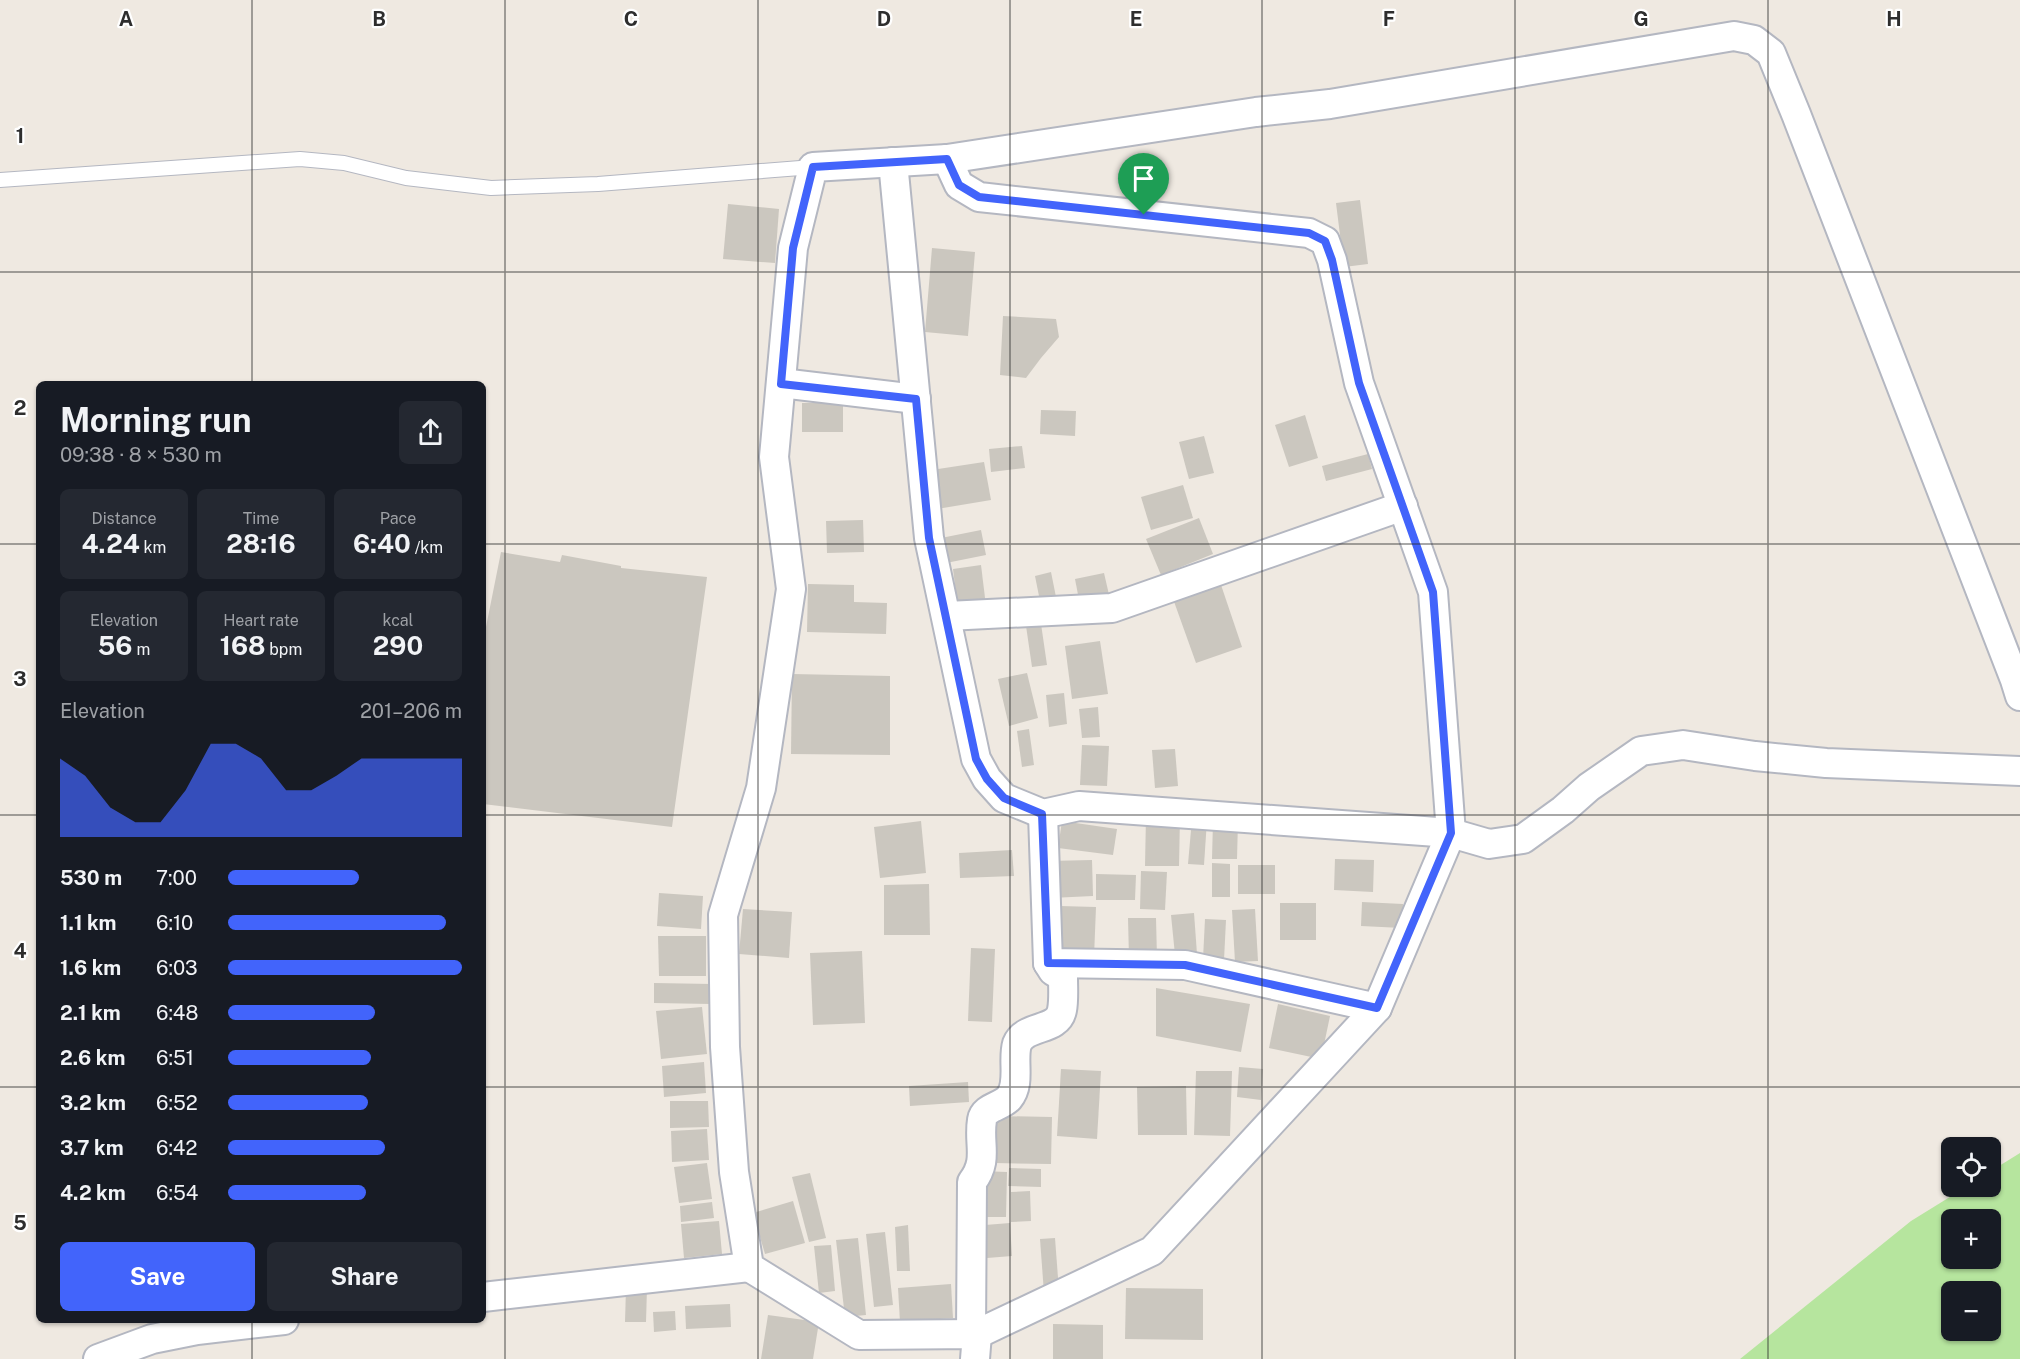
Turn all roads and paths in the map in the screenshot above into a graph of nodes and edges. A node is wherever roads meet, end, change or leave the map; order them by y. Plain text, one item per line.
1 (947, 159) junction
2 (893, 162) junction
3 (813, 167) junction
4 (0, 180) edge
5 (781, 384) junction
6 (916, 399) junction
7 (1403, 506) junction
8 (946, 616) junction
9 (2020, 696) edge
10 (2020, 771) edge
11 (1042, 814) junction
12 (1451, 833) junction
13 (1048, 963) junction
14 (1377, 1008) junction
15 (749, 1267) junction
16 (486, 1297) edge
17 (258, 1323) edge
18 (974, 1342) edge
19 (98, 1359) edge

1 - 2 street
1 - 7 street
1 - 9 street
2 - 3 street
2 - 6 street
3 - 4 lane
3 - 5 street
5 - 6 street
5 - 15 street
6 - 8 street
7 - 8 street
7 - 12 street
8 - 11 street
10 - 12 street
11 - 12 street
11 - 13 street
12 - 14 street
13 - 14 street
13 - 18 street
14 - 18 street
15 - 16 street
15 - 18 street
17 - 19 street

